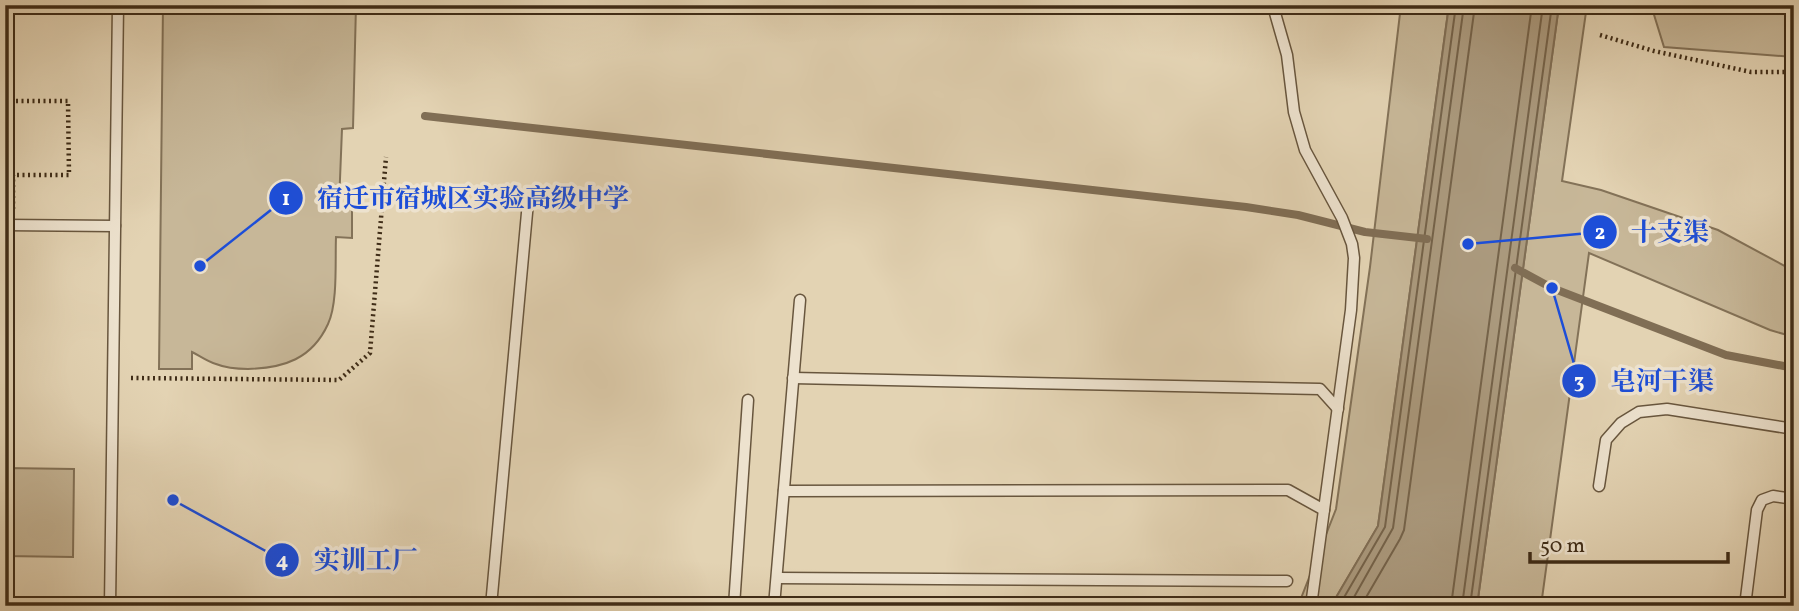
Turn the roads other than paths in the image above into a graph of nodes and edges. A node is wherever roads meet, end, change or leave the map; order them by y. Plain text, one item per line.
1 (118, 5) edge
2 (1270, 5) edge
3 (528, 202) dead end
4 (9, 225) edge
5 (115, 226) junction
6 (800, 300) dead end
7 (793, 378) junction
8 (748, 400) dead end
9 (1338, 409) junction
10 (1794, 429) edge
11 (1599, 486) dead end
12 (784, 491) junction
13 (1794, 499) edge
14 (1324, 510) junction
15 (777, 578) junction
16 (1287, 581) dead end
17 (110, 606) edge
18 (491, 606) edge
19 (734, 606) edge
20 (774, 606) edge
21 (1311, 606) edge
22 (1745, 606) edge

1 - 5 lane
2 - 9 lane
3 - 18 lane
4 - 5 lane
5 - 17 lane
6 - 7 lane
7 - 9 lane
7 - 12 lane
8 - 19 lane
9 - 14 lane
10 - 11 lane
12 - 14 lane
12 - 15 lane
13 - 22 lane
14 - 21 lane
15 - 16 lane
15 - 20 lane

